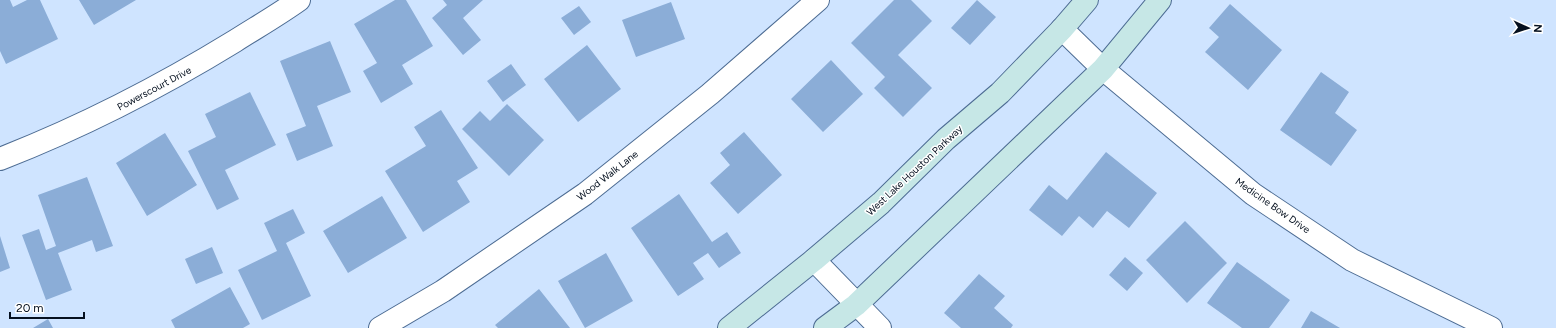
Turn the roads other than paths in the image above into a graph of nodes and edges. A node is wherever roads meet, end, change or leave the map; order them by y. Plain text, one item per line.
1 (299, 0) edge
2 (818, 0) edge
3 (1087, 0) edge
4 (1160, 0) edge
5 (1062, 30) junction
6 (1103, 69) junction
7 (0, 159) edge
8 (814, 260) junction
9 (856, 305) junction
10 (380, 328) edge
11 (729, 328) edge
12 (825, 328) edge
13 (880, 328) edge
14 (1491, 328) edge

1 - 7 street, Powerscourt Drive
2 - 10 street, Wood Walk Lane
3 - 5 main road, West Lake Houston Parkway
4 - 6 main road
5 - 6 street, Medicine Bow Drive
5 - 8 main road, West Lake Houston Parkway
6 - 9 main road
6 - 14 street, Medicine Bow Drive
8 - 9 street
8 - 11 main road, West Lake Houston Parkway
9 - 12 main road
9 - 13 street

